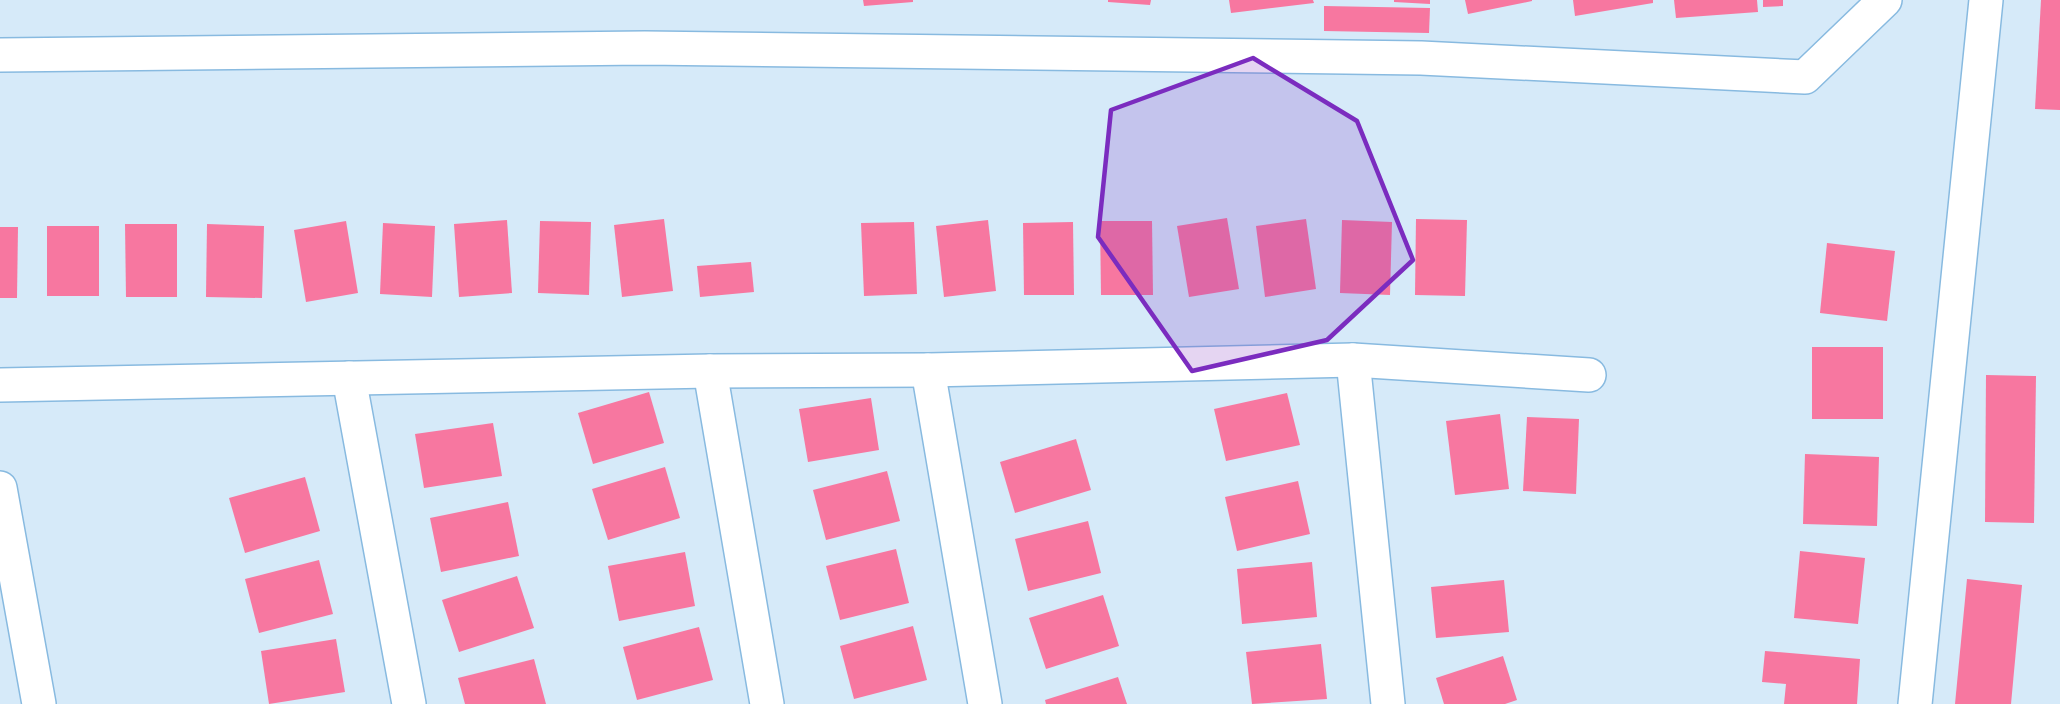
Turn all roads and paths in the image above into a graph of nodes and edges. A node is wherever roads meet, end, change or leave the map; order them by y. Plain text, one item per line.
1 (1885, 0) edge
2 (1986, 0) edge
3 (0, 55) edge
4 (1353, 360) junction
5 (928, 370) junction
6 (710, 371) junction
7 (1589, 375) dead end
8 (349, 378) junction
9 (0, 385) edge
10 (0, 488) edge
11 (39, 704) edge
12 (409, 704) edge
13 (767, 704) edge
14 (985, 704) edge
15 (1388, 704) edge
16 (1915, 704) edge

1 - 3 street
2 - 16 street
4 - 5 street
4 - 7 street
4 - 15 street
5 - 6 street
5 - 14 street
6 - 8 street
6 - 13 street
8 - 9 street
8 - 12 street
10 - 11 street

